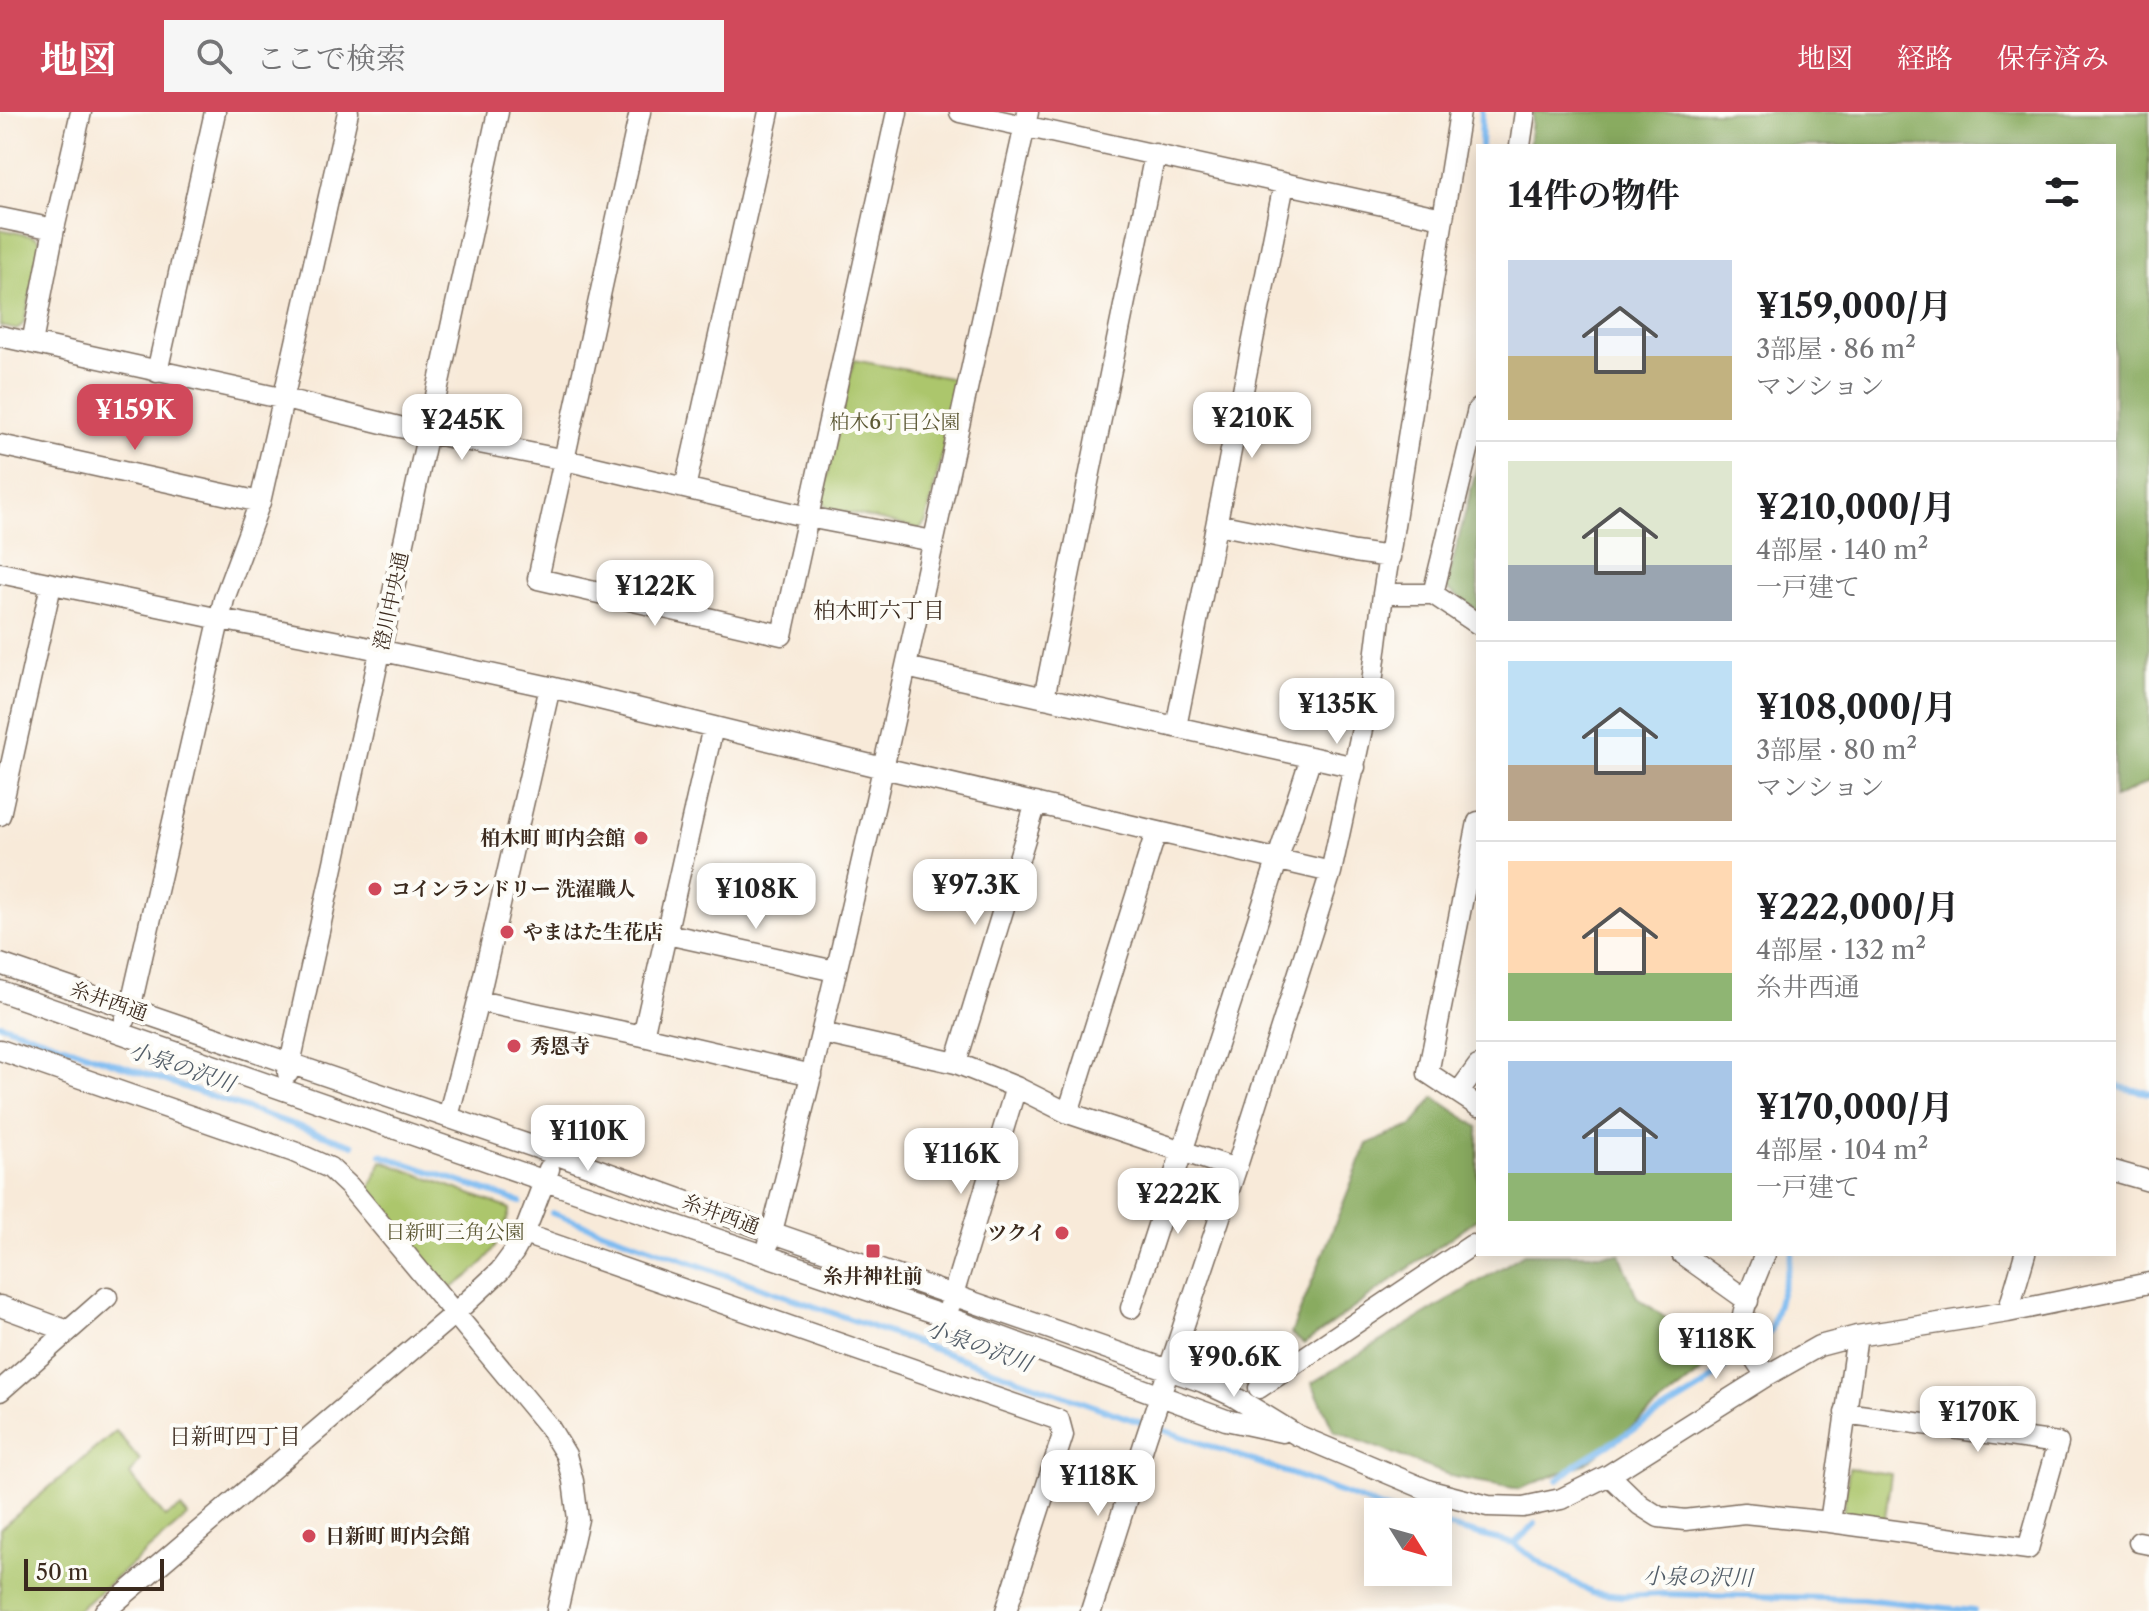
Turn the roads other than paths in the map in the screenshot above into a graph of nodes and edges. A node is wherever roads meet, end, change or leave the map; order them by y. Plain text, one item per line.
1 (81, 112) edge
2 (215, 112) edge
3 (348, 112) edge
4 (498, 112) edge
5 (640, 112) edge
6 (769, 112) edge
7 (897, 112) edge
8 (960, 112) edge
9 (1460, 112) edge
10 (1525, 112) edge
11 (1026, 119) edge
12 (1520, 144) edge
13 (1155, 154) junction
14 (1284, 184) junction
15 (0, 218) edge
16 (1442, 218) junction
17 (54, 229) junction
18 (0, 336) edge
19 (32, 343) junction
20 (157, 372) junction
21 (285, 399) junction
22 (1476, 417) edge
23 (427, 433) junction
24 (0, 445) edge
25 (565, 460) junction
26 (685, 488) junction
27 (260, 502) junction
28 (808, 517) junction
29 (1217, 524) junction
30 (933, 541) junction
31 (1390, 557) junction
32 (0, 573) edge
33 (51, 585) junction
34 (1383, 594) junction
35 (1433, 594) junction
36 (220, 619) junction
37 (1476, 623) edge
38 (381, 650) junction
39 (906, 667) junction
40 (550, 687) junction
41 (1044, 698) junction
42 (713, 727) junction
43 (1176, 727) junction
44 (1311, 757) junction
45 (1355, 767) junction
46 (883, 768) junction
47 (1036, 803) junction
48 (0, 811) edge
49 (1156, 832) junction
50 (1475, 852) edge
51 (1279, 860) junction
52 (1331, 872) junction
53 (667, 934) junction
54 (0, 964) edge
55 (835, 971) junction
56 (0, 991) edge
57 (478, 1001) junction
58 (130, 1009) junction
59 (121, 1032) junction
60 (822, 1033) junction
61 (643, 1036) junction
62 (0, 1050) edge
63 (290, 1063) junction
64 (956, 1063) junction
65 (1476, 1069) edge
66 (812, 1075) junction
67 (1016, 1087) junction
68 (284, 1090) junction
69 (1459, 1092) junction
70 (1476, 1105) edge
71 (1068, 1113) junction
72 (448, 1117) junction
73 (1183, 1151) junction
74 (555, 1154) junction
75 (1236, 1169) junction
76 (2116, 1172) edge
77 (545, 1181) junction
78 (2149, 1181) edge
79 (771, 1232) junction
80 (524, 1234) junction
81 (1472, 1245) dead end
82 (766, 1255) junction
83 (1685, 1256) edge
84 (1764, 1256) edge
85 (2024, 1256) edge
86 (2148, 1281) edge
87 (954, 1295) junction
88 (107, 1297) dead end
89 (1748, 1301) junction
90 (0, 1306) edge
91 (1131, 1308) dead end
92 (2008, 1312) junction
93 (455, 1313) junction
94 (947, 1317) junction
95 (68, 1331) junction
96 (1857, 1336) junction
97 (1169, 1370) junction
98 (1766, 1376) junction
99 (1259, 1388) dead end
100 (0, 1391) edge
101 (1157, 1405) junction
102 (1845, 1413) junction
103 (1297, 1435) junction
104 (1609, 1475) junction
105 (1830, 1522) junction
106 (105, 1611) edge
107 (557, 1611) edge
108 (1006, 1611) edge
109 (1091, 1611) edge

1 - 17 street
2 - 20 street
3 - 21 street
4 - 23 street, 澄川中央通
5 - 25 street
6 - 26 street
7 - 28 street
8 - 11 street
9 - 16 street
10 - 12 street
11 - 13 street
11 - 30 street
13 - 14 street
13 - 41 street
14 - 16 street
14 - 29 street
15 - 17 street
16 - 31 street
17 - 19 street
18 - 19 street
19 - 20 street
20 - 21 street
21 - 23 street
21 - 27 street
22 - 35 street
23 - 25 street
23 - 38 street, 澄川中央通
24 - 27 street
25 - 26 street
25 - 28 street
26 - 28 street
27 - 36 street
28 - 30 street
29 - 31 street
29 - 43 street
30 - 39 street
31 - 34 street
32 - 33 street
33 - 36 street
33 - 48 street
34 - 35 street
34 - 45 street
35 - 37 street
36 - 38 street
36 - 58 street
38 - 40 street
38 - 63 street, 澄川中央通
39 - 41 street
39 - 46 street
40 - 42 street
40 - 57 street
41 - 43 street
42 - 46 street
42 - 53 street
43 - 44 street
44 - 45 street
44 - 51 street
45 - 52 street
46 - 47 street
46 - 55 street
47 - 49 street
47 - 64 street
49 - 51 street
49 - 71 street
50 - 69 street
51 - 52 street
51 - 73 street
52 - 75 street
53 - 55 street
53 - 61 street
54 - 58 street, 糸井西通
55 - 60 street
56 - 59 street, 糸井西通
57 - 61 street
57 - 72 street
58 - 59 street
58 - 63 street, 糸井西通
59 - 68 street, 糸井西通
60 - 64 street
60 - 66 street
61 - 66 street
62 - 93 street
63 - 68 street, 澄川中央通
63 - 72 street, 糸井西通
64 - 67 street
65 - 69 street
66 - 79 street
67 - 71 street
67 - 87 street
68 - 77 street, 糸井西通
69 - 70 street
71 - 73 street
72 - 74 street, 糸井西通
73 - 75 street
73 - 91 street
74 - 77 street
74 - 79 street, 糸井西通
75 - 97 street
76 - 78 street
77 - 80 street
77 - 82 street, 糸井西通
79 - 82 street
79 - 87 street, 糸井西通
80 - 93 street
80 - 108 street
81 - 99 street
82 - 94 street, 糸井西通
83 - 89 street
84 - 89 street
85 - 92 street
86 - 92 street
87 - 94 street
87 - 97 street, 糸井西通
88 - 95 street
89 - 98 street
90 - 95 street
92 - 96 street
93 - 106 street
93 - 107 street
94 - 101 street, 糸井西通
95 - 100 street
96 - 98 street
96 - 102 street
97 - 101 street
97 - 103 street, 糸井西通
98 - 104 street
101 - 103 street, 糸井西通
101 - 109 street
102 - 105 street
102 - 105 street
103 - 104 street
104 - 105 street

